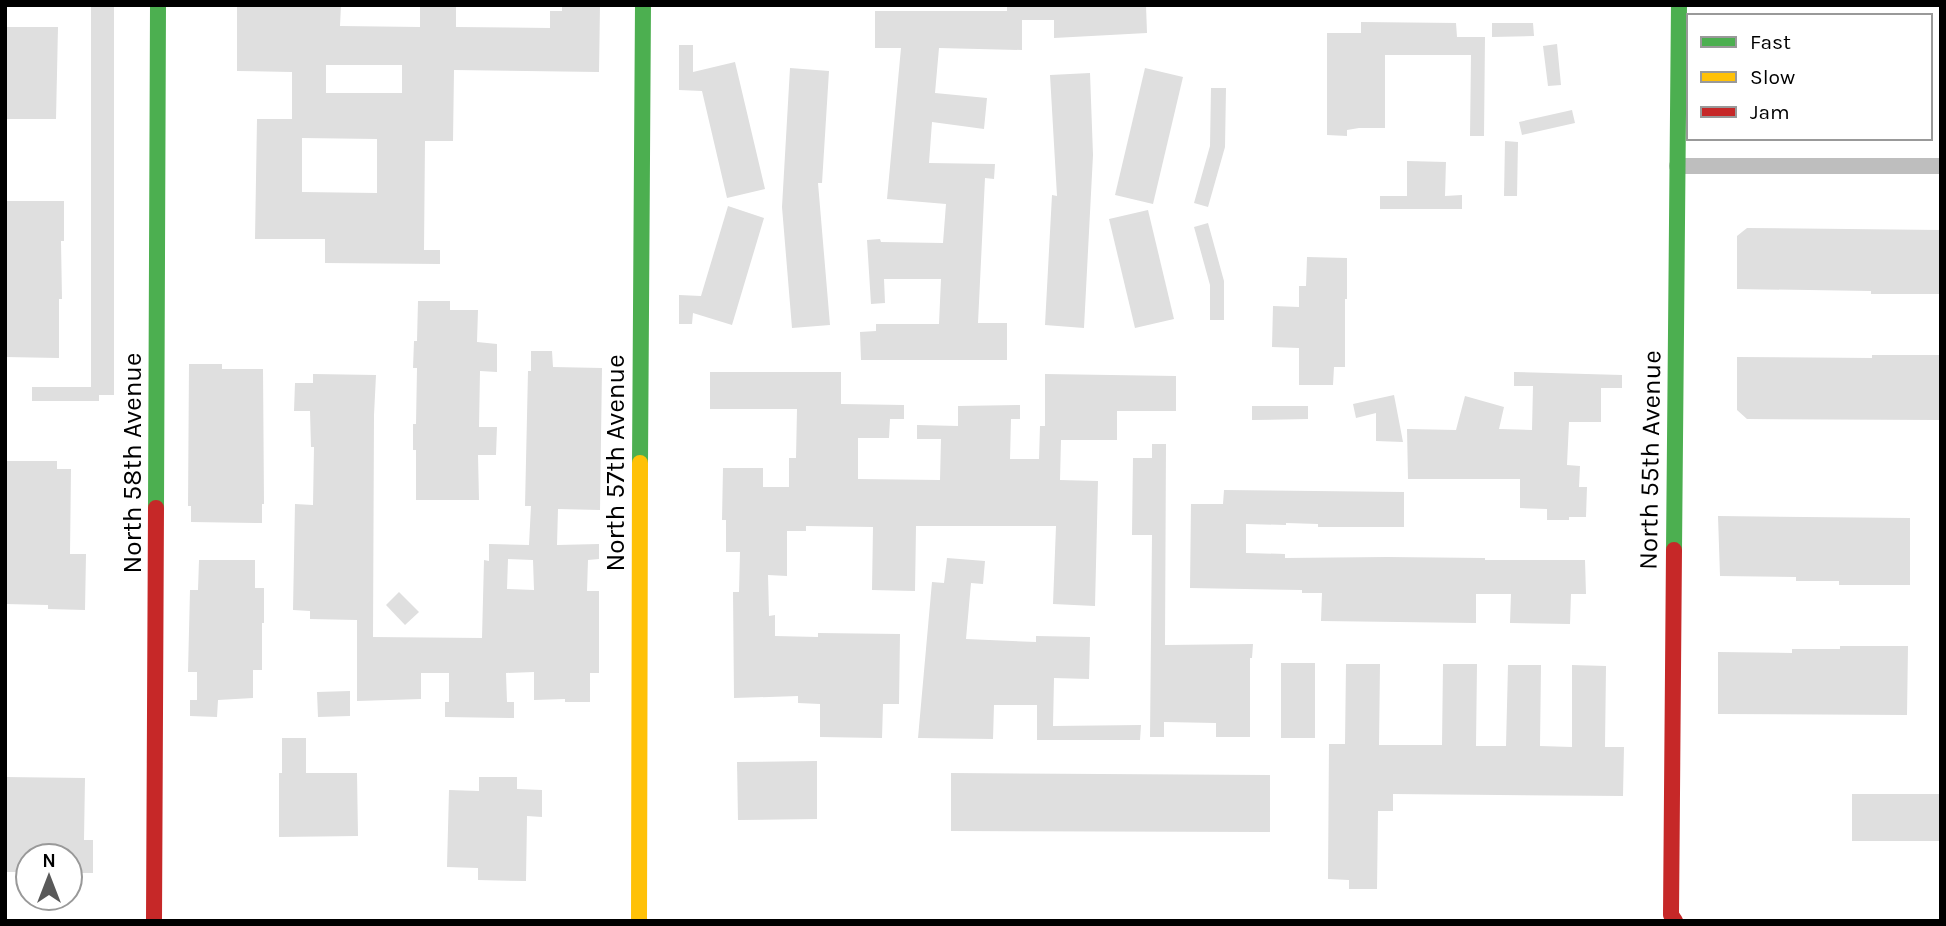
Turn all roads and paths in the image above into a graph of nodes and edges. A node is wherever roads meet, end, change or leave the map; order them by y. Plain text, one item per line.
1 (158, 5) edge
2 (643, 5) edge
3 (1679, 5) edge
4 (1677, 166) junction
5 (1941, 166) edge
6 (1671, 919) edge
7 (154, 921) edge
8 (639, 921) edge

1 - 7 street, North 58th Avenue
2 - 8 street, North 57th Avenue
3 - 4 street, North 55th Avenue
4 - 5 street
4 - 6 street, North 55th Avenue

